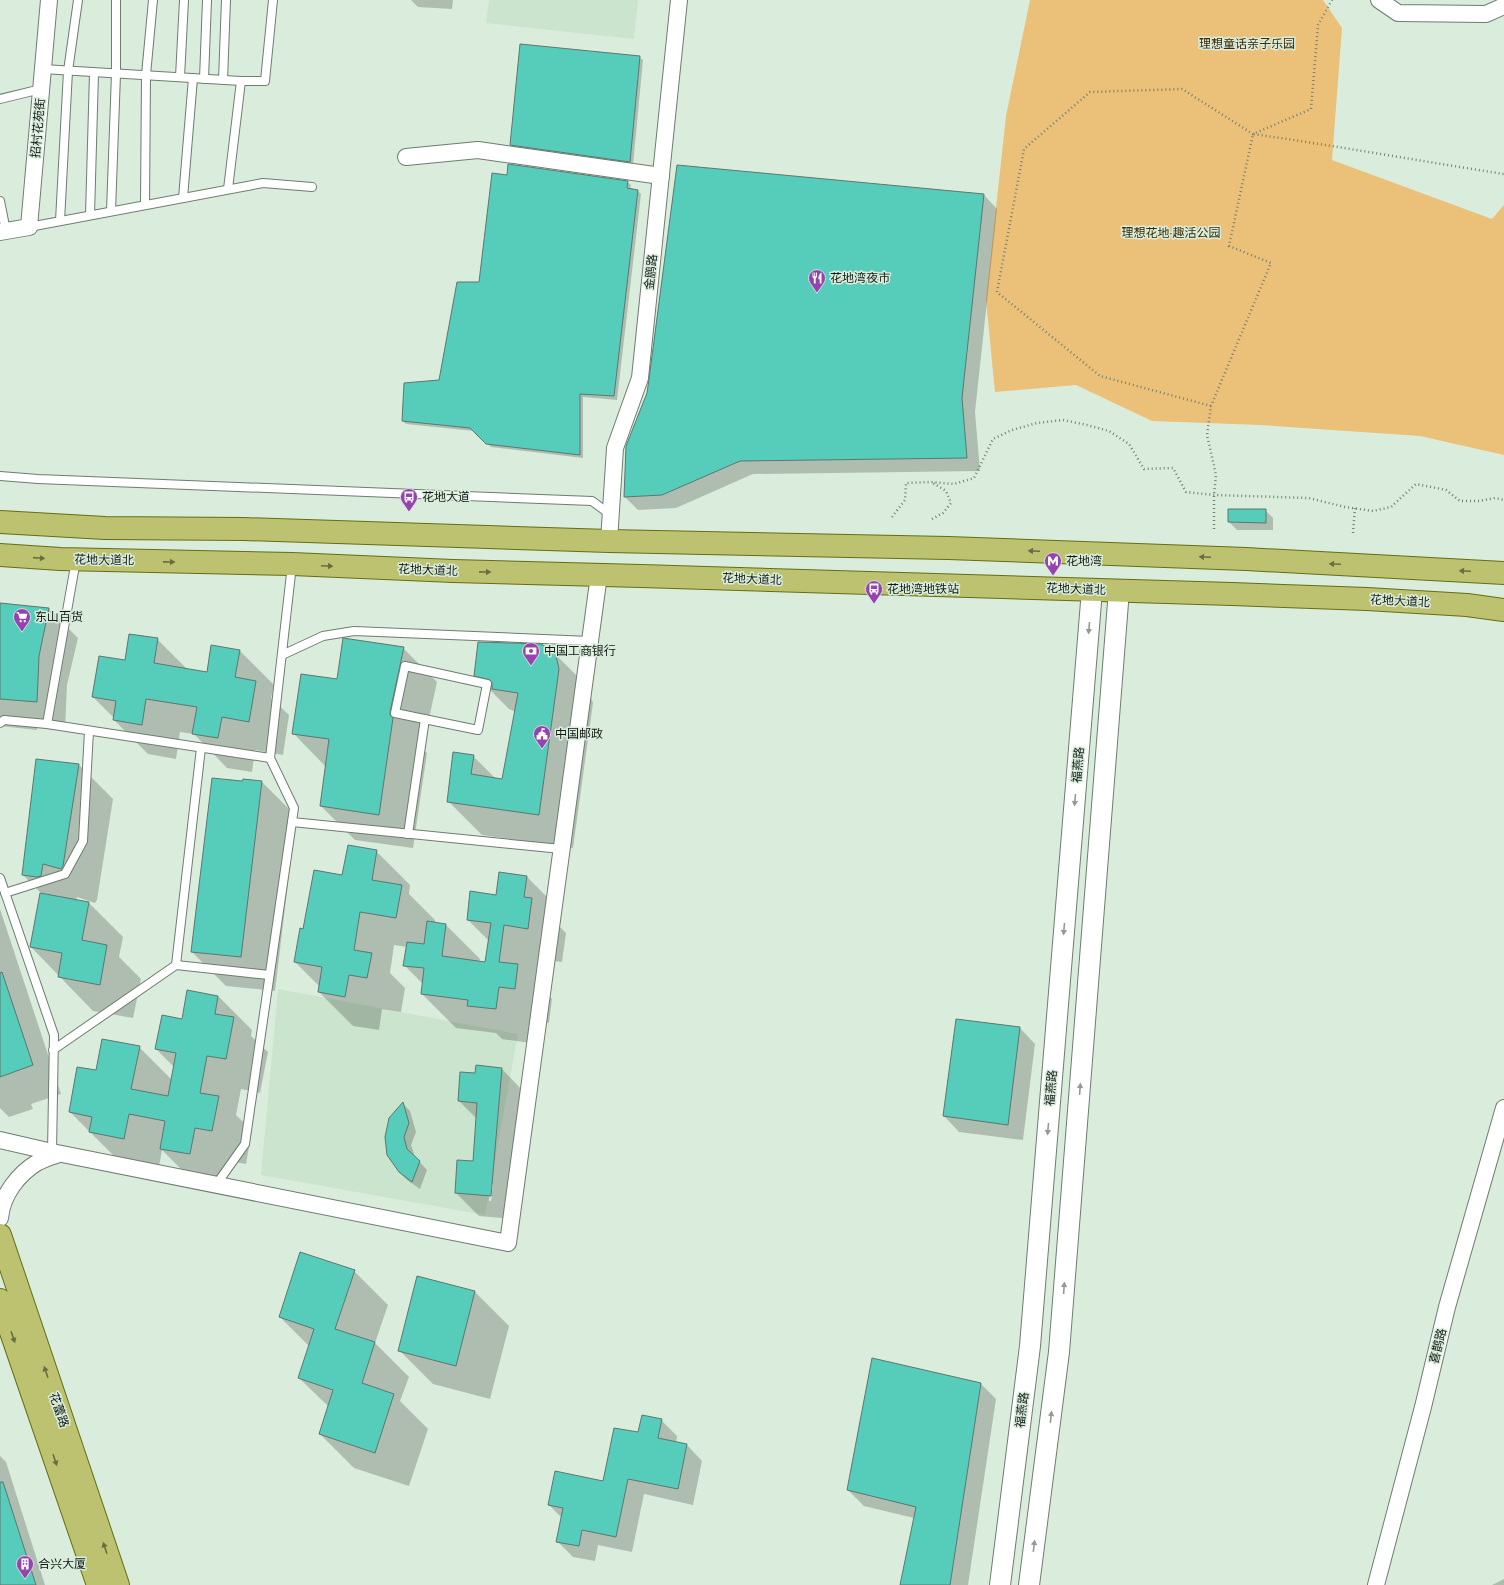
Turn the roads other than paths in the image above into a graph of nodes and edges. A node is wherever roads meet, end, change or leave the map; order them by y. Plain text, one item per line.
1 (49, 0) edge
2 (78, 0) edge
3 (116, 0) edge
4 (153, 0) edge
5 (184, 0) edge
6 (207, 0) edge
7 (226, 0) edge
8 (273, 0) edge
9 (679, 0) edge
10 (1379, 0) edge
11 (1504, 6) edge
12 (43, 70) junction
13 (68, 71) junction
14 (94, 73) junction
15 (116, 74) junction
16 (146, 75) junction
17 (180, 77) junction
18 (193, 78) junction
19 (204, 79) junction
20 (223, 80) junction
21 (240, 81) junction
22 (41, 89) junction
23 (0, 98) edge
24 (406, 157) dead end
25 (661, 176) junction
26 (312, 187) dead end
27 (228, 189) junction
28 (183, 198) junction
29 (0, 201) edge
30 (145, 205) junction
31 (111, 211) junction
32 (90, 215) junction
33 (60, 221) junction
34 (29, 227) junction
35 (3, 231) edge
36 (0, 476) edge
37 (611, 515) junction
38 (0, 522) edge
39 (609, 541) junction
40 (0, 555) edge
41 (76, 560) junction
42 (292, 564) junction
43 (1504, 573) edge
44 (599, 574) junction
45 (1092, 590) junction
46 (1119, 590) junction
47 (1504, 610) edge
48 (590, 641) junction
49 (282, 655) junction
50 (425, 719) junction
51 (0, 723) edge
52 (48, 724) junction
53 (89, 731) junction
54 (201, 748) junction
55 (270, 758) junction
56 (292, 822) junction
57 (408, 834) junction
58 (561, 849) junction
59 (0, 878) edge
60 (5, 893) junction
61 (176, 965) junction
62 (269, 975) junction
63 (53, 1050) junction
64 (1504, 1108) edge
65 (0, 1140) edge
66 (55, 1153) junction
67 (216, 1185) junction
68 (0, 1218) edge
69 (0, 1235) edge
70 (0, 1300) edge
71 (95, 1582) edge
72 (118, 1585) edge
73 (1000, 1585) edge
74 (1029, 1585) edge
75 (1376, 1585) edge

1 - 12 street, 招村花苑街
2 - 13 lane
3 - 15 lane
4 - 16 lane
5 - 17 lane
6 - 19 lane
7 - 20 lane
8 - 21 lane
9 - 25 street, 金鹏路
10 - 11 street
12 - 13 lane
12 - 22 street, 招村花苑街
13 - 14 lane
13 - 33 lane
14 - 15 lane
14 - 32 lane
15 - 16 lane
15 - 31 lane
16 - 17 lane
16 - 30 lane
17 - 18 lane
18 - 19 lane
18 - 28 lane
19 - 20 lane
20 - 21 lane
21 - 27 lane
22 - 23 lane
22 - 34 street, 招村花苑街
24 - 25 street
25 - 37 street, 金鹏路
26 - 27 lane
27 - 28 lane
28 - 30 lane
29 - 35 lane
30 - 31 lane
31 - 32 lane
32 - 33 lane
33 - 34 lane
34 - 35 street
36 - 37 lane
37 - 39 street, 金鹏路
38 - 39 main road
43 -> 39 main road
40 -> 41 main road, 花地大道北
41 -> 42 main road, 花地大道北
41 - 52 lane
42 -> 44 main road, 花地大道北
42 - 49 lane
44 - 45 main road, 花地大道北
44 - 48 street
45 - 46 main road, 花地大道北
45 -> 73 street, 福燕路
46 - 47 main road, 花地大道北
74 -> 46 street
48 - 49 lane
48 - 58 street
49 - 55 lane
50 - 50 lane
50 - 57 lane
51 - 52 lane
52 - 53 lane
53 - 54 lane
53 - 60 lane
54 - 55 lane
54 - 61 lane
55 - 56 lane
56 - 57 lane
56 - 62 lane
57 - 58 lane
58 - 67 street
59 - 60 lane
60 - 63 lane
61 - 62 lane
61 - 63 lane
62 - 67 lane
63 - 66 lane
64 - 75 street, 喜鹊路
65 - 66 street
66 - 67 street
66 - 68 street
72 -> 69 main road, 花蕾路
70 -> 71 main road, 花蕾路

